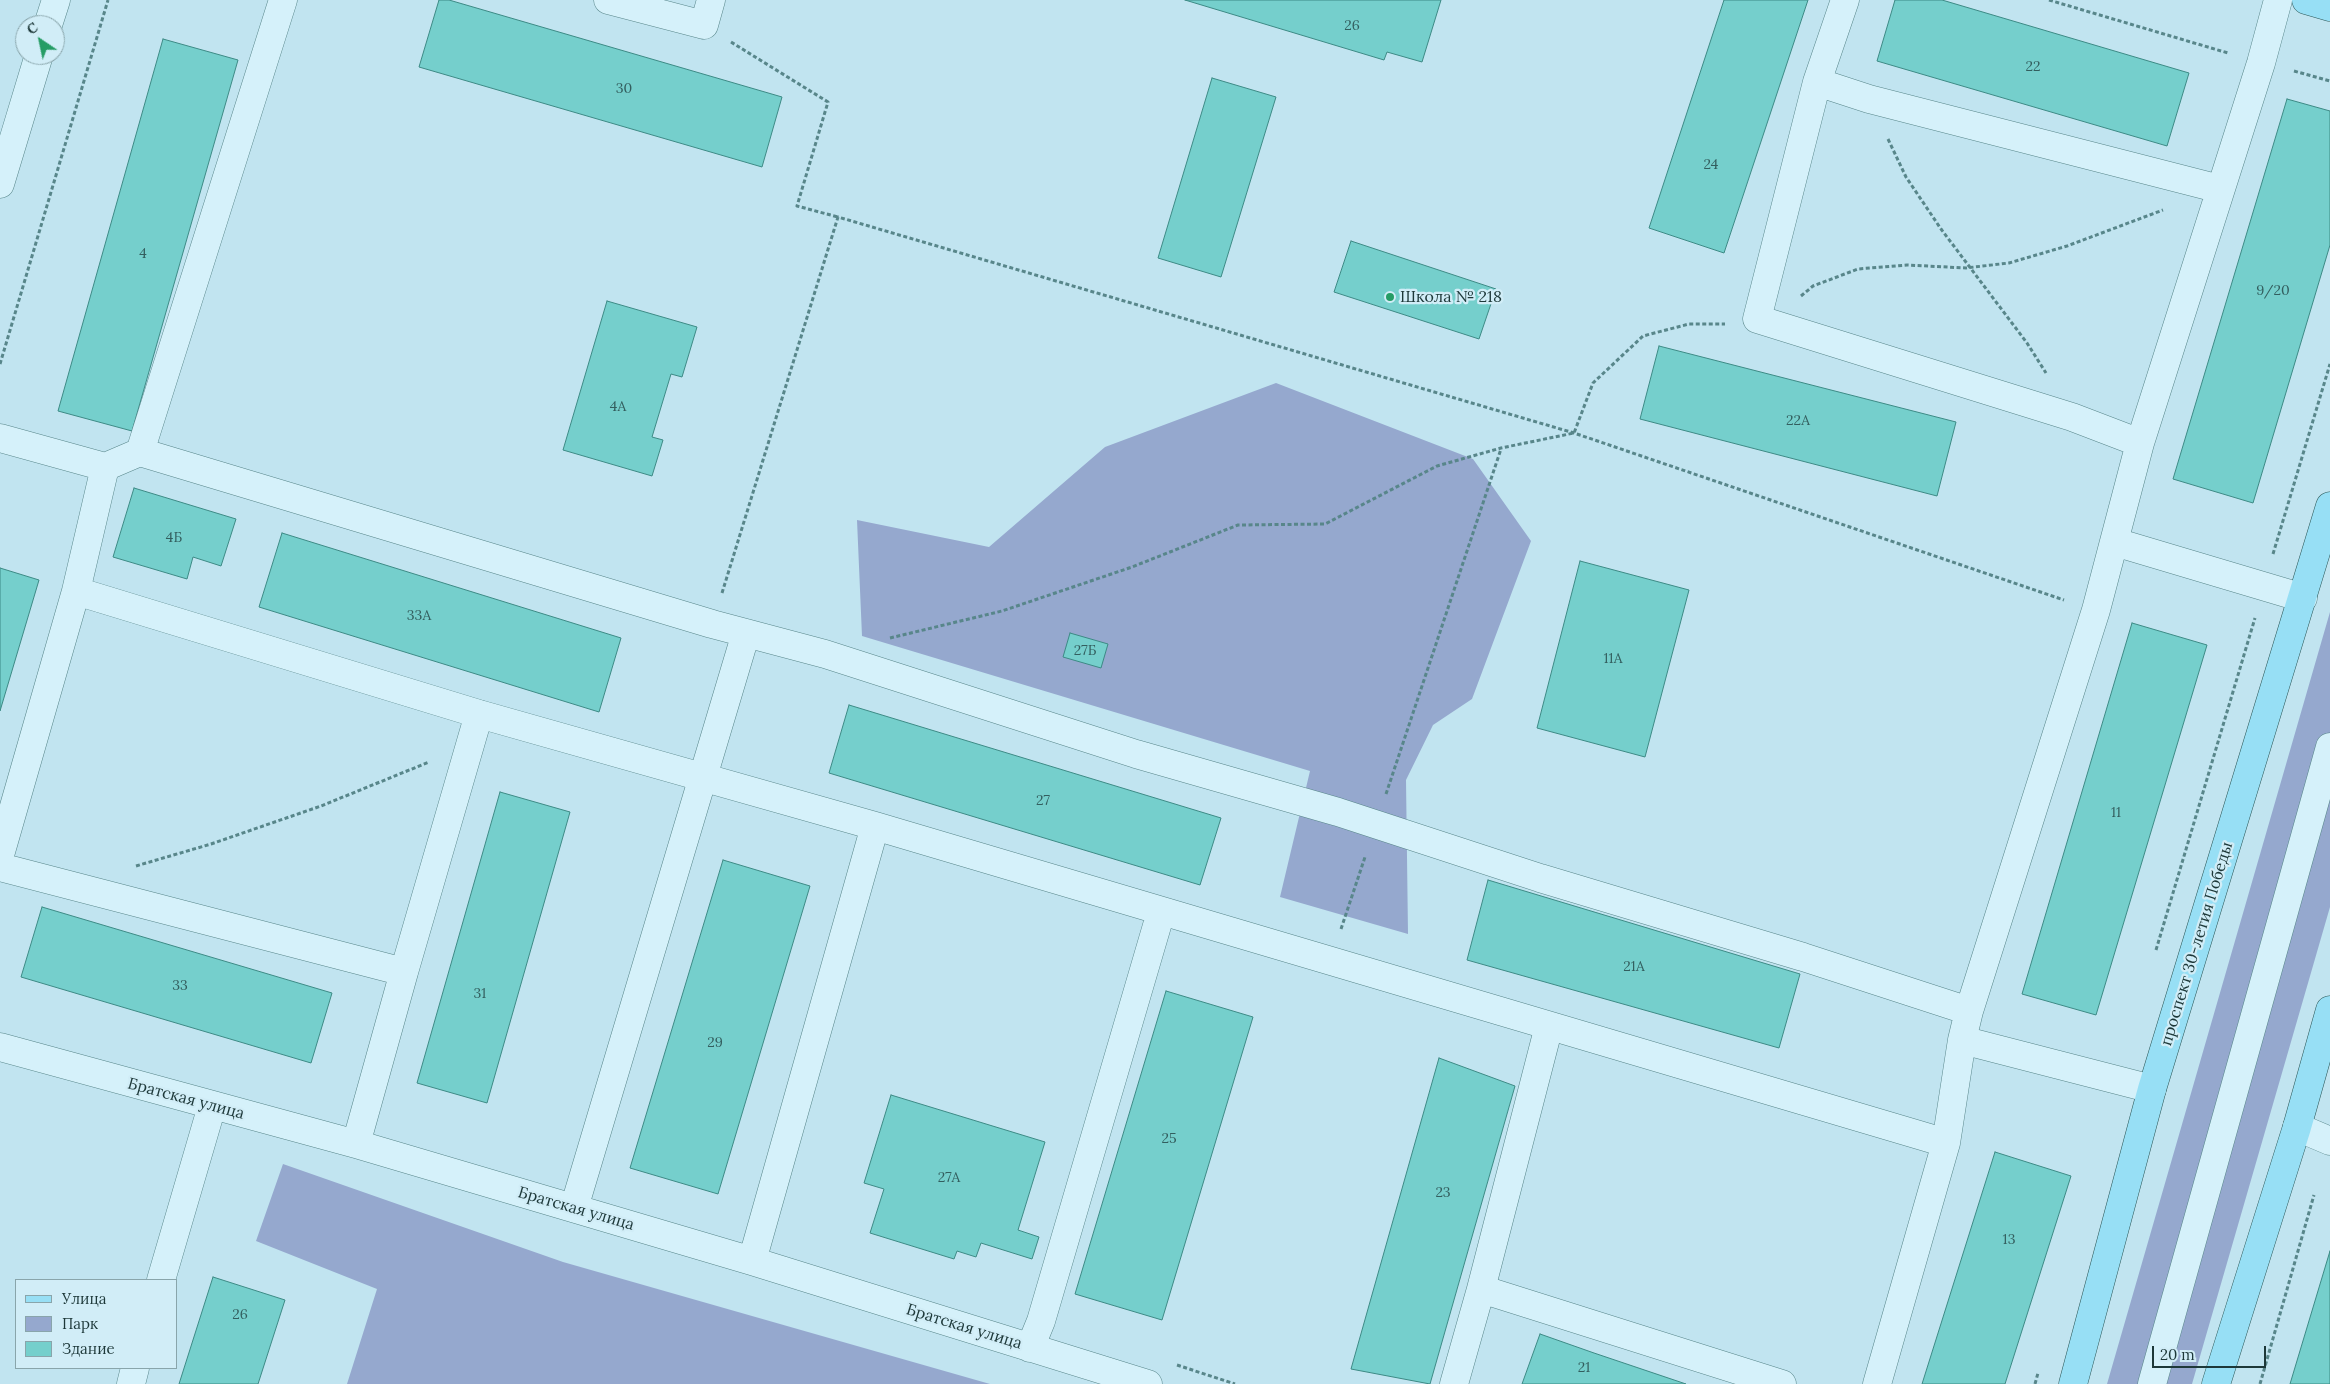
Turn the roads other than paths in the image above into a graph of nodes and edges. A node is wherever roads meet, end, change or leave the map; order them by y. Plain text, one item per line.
1 (56, 0) edge
2 (283, 0) edge
3 (608, 0) edge
4 (1845, 0) edge
5 (2278, 0) edge
6 (2306, 0) edge
7 (2330, 7) edge
8 (707, 12) edge
9 (51, 15) edge
10 (36, 65) edge
11 (1817, 82) junction
12 (0, 184) edge
13 (2220, 189) junction
14 (0, 438) edge
15 (2140, 443) junction
16 (140, 452) junction
17 (105, 467) junction
18 (2330, 506) edge
19 (2115, 542) junction
20 (76, 591) junction
21 (2303, 598) junction
22 (746, 633) junction
23 (479, 714) junction
24 (2330, 747) edge
25 (702, 778) junction
26 (875, 826) junction
27 (0, 855) edge
28 (0, 867) edge
29 (1161, 912) junction
30 (404, 972) junction
31 (2330, 1010) edge
32 (1969, 1011) junction
33 (1549, 1026) junction
34 (1962, 1040) junction
35 (0, 1047) edge
36 (2152, 1089) junction
37 (212, 1106) junction
38 (2297, 1127) junction
39 (2330, 1141) edge
40 (1946, 1143) junction
41 (356, 1144) junction
42 (574, 1208) junction
43 (752, 1261) junction
44 (161, 1279) edge
45 (1481, 1289) junction
46 (1030, 1348) junction
47 (135, 1369) edge
48 (131, 1384) edge
49 (1148, 1384) edge
50 (1454, 1384) edge
51 (1782, 1384) edge
52 (1878, 1384) edge
53 (2072, 1384) edge
54 (2152, 1384) edge
55 (2216, 1384) edge

1 - 9 street
2 - 16 street
3 - 8 street
4 - 11 street
5 - 13 street
6 - 7 main road
10 - 12 street
11 - 13 street
11 - 15 street
13 - 15 street
14 - 17 street
15 - 19 street
16 - 17 street
16 - 22 street
17 - 20 street
18 - 21 main road, проспект 30-летия Победы
19 - 21 street
19 - 32 street
20 - 23 street
20 - 27 street
21 - 36 main road, проспект 30-летия Победы
22 - 25 street
22 - 32 street
23 - 25 street
23 - 30 street
24 - 54 street
25 - 26 street
25 - 42 street
26 - 29 street
26 - 43 street
28 - 30 street
29 - 33 street
29 - 46 street
30 - 41 street
31 - 38 main road
32 - 34 street
33 - 40 street
33 - 45 street
34 - 36 street
34 - 40 street
35 - 37 street, Братская улица
36 - 53 main road, проспект 30-летия Победы
37 - 41 street, Братская улица
37 - 44 street
38 - 39 street
38 - 55 main road
40 - 52 street
41 - 42 street, Братская улица
42 - 43 street, Братская улица
43 - 46 street, Братская улица
45 - 50 street
45 - 51 street
46 - 49 street, Братская улица
47 - 48 street

